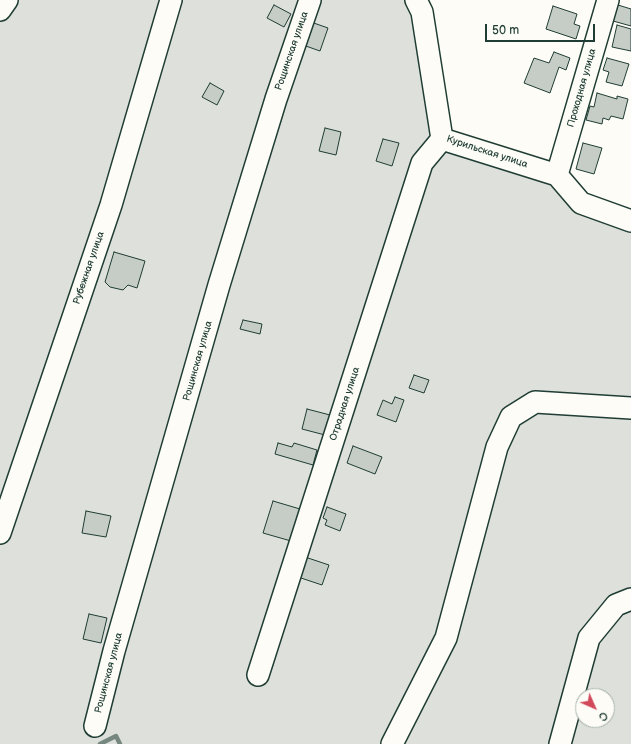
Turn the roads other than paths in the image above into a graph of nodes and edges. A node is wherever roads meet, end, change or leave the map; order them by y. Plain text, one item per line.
1 (7, 0) edge
2 (171, 0) edge
3 (310, 0) edge
4 (608, 0) edge
5 (423, 4) edge
6 (0, 10) edge
7 (442, 139) junction
8 (557, 175) junction
9 (631, 221) edge
10 (631, 408) edge
11 (0, 533) edge
12 (631, 599) edge
13 (258, 675) dead end
14 (95, 726) dead end
15 (392, 744) edge
16 (560, 744) edge

1 - 6 street
2 - 11 street, Рубежная улица
3 - 14 street, Рощинская улица
4 - 8 street, Проходная улица
5 - 7 street, Курильская улица
7 - 8 street, Курильская улица
7 - 13 street, Отрадная улица
8 - 9 street
10 - 15 street
12 - 16 street

